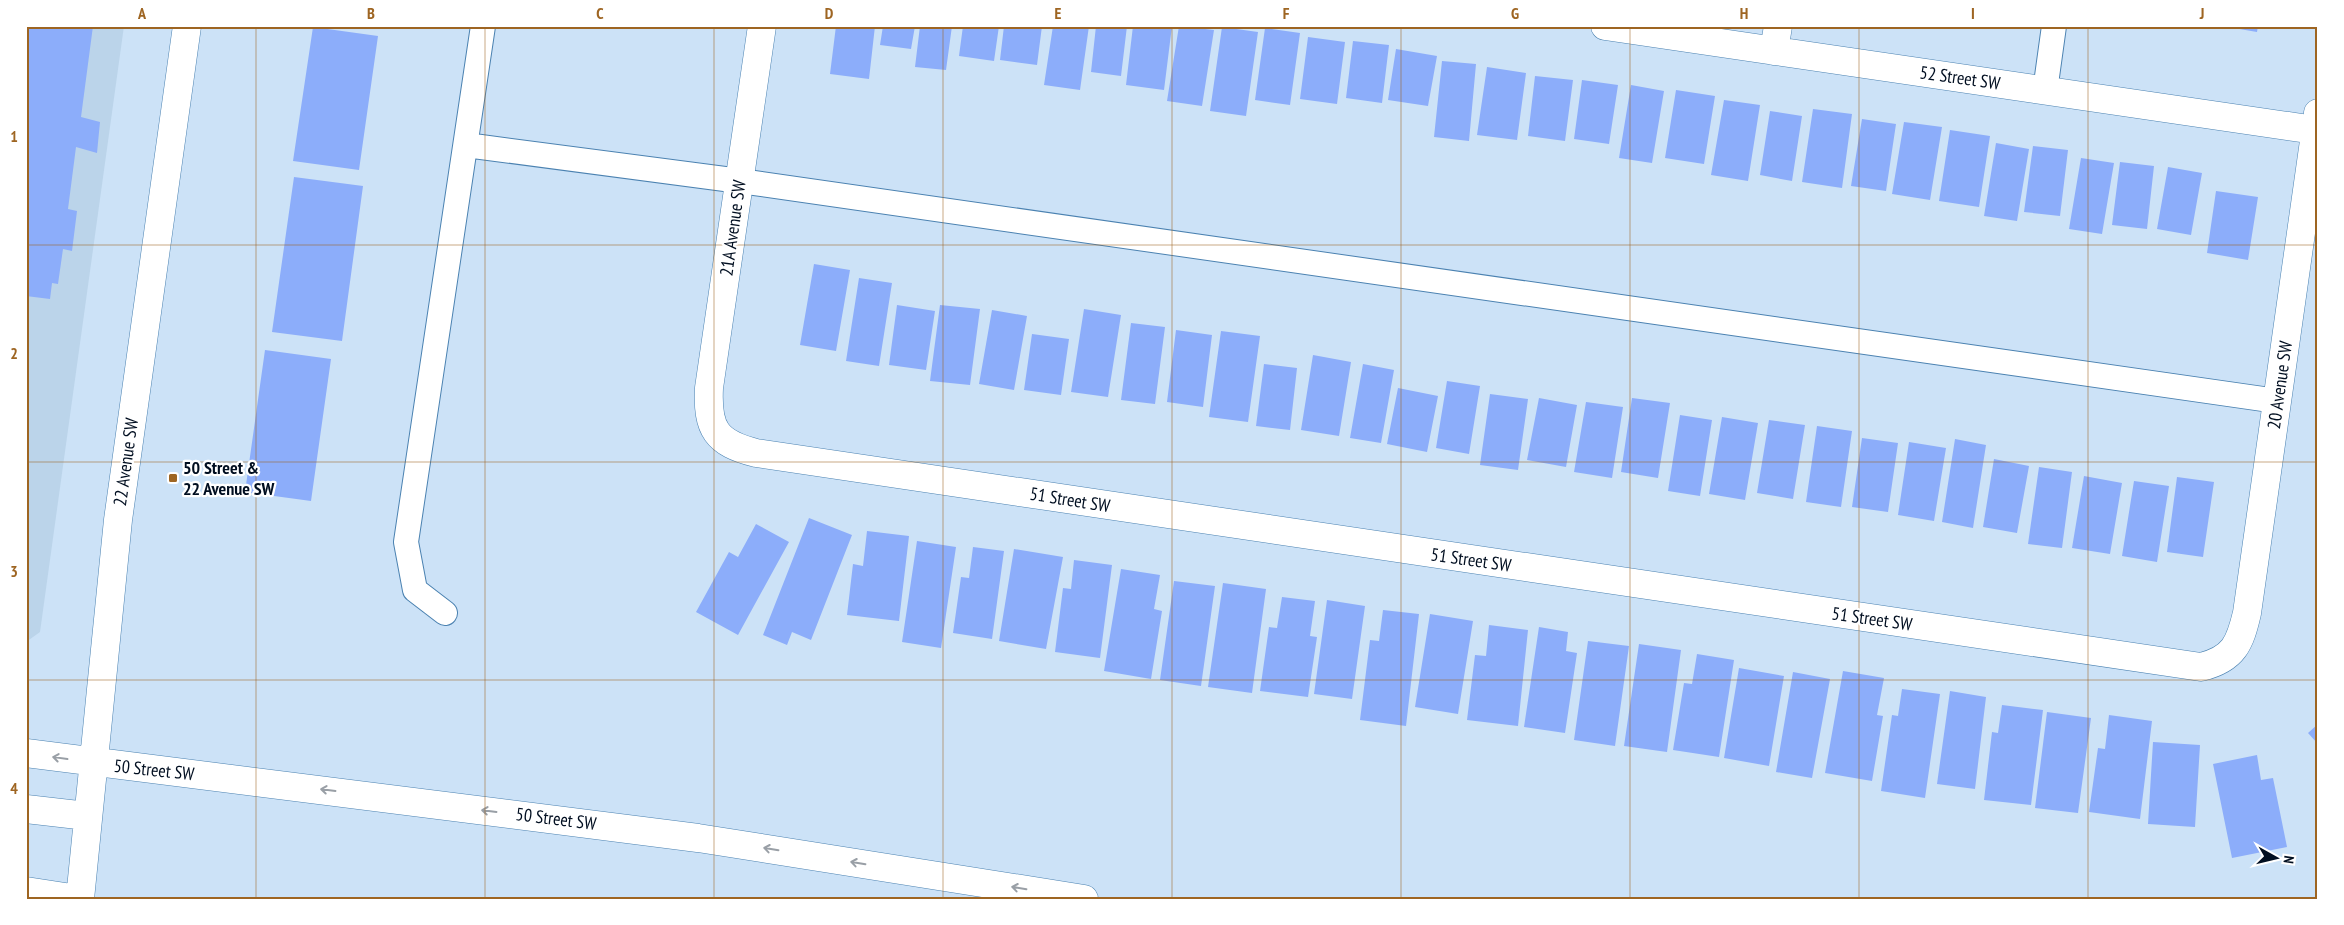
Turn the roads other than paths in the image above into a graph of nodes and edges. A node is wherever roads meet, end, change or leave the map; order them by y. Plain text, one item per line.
1 (187, 26) edge
2 (483, 26) edge
3 (762, 26) edge
4 (1605, 26) edge
5 (2054, 26) edge
6 (1776, 38) edge
7 (2044, 90) junction
8 (2317, 121) edge
9 (466, 145) junction
10 (740, 181) junction
11 (2277, 401) junction
12 (714, 430) joint
13 (445, 613) dead end
14 (2232, 653) joint
15 (26, 753) edge
16 (94, 763) junction
17 (26, 809) edge
18 (88, 816) junction
19 (26, 891) edge
20 (79, 899) edge
21 (1084, 899) edge

1 - 16 street, 22 Avenue SW
2 - 9 lane
3 - 10 street, 21A Avenue SW
4 - 6 street, 52 Street SW
5 - 7 lane
6 - 7 street, 52 Street SW
7 - 8 street, 52 Street SW
8 - 11 street, 20 Avenue SW
9 - 10 lane
9 - 13 lane
10 - 11 lane
10 - 12 street, 21A Avenue SW
11 - 14 street, 20 Avenue SW
12 - 14 street, 51 Street SW
16 -> 15 street, 50 Street SW
16 - 18 street, 22 Avenue SW
21 -> 16 street, 50 Street SW
17 - 18 street
18 - 20 street, 22 Avenue SW
19 - 20 street

